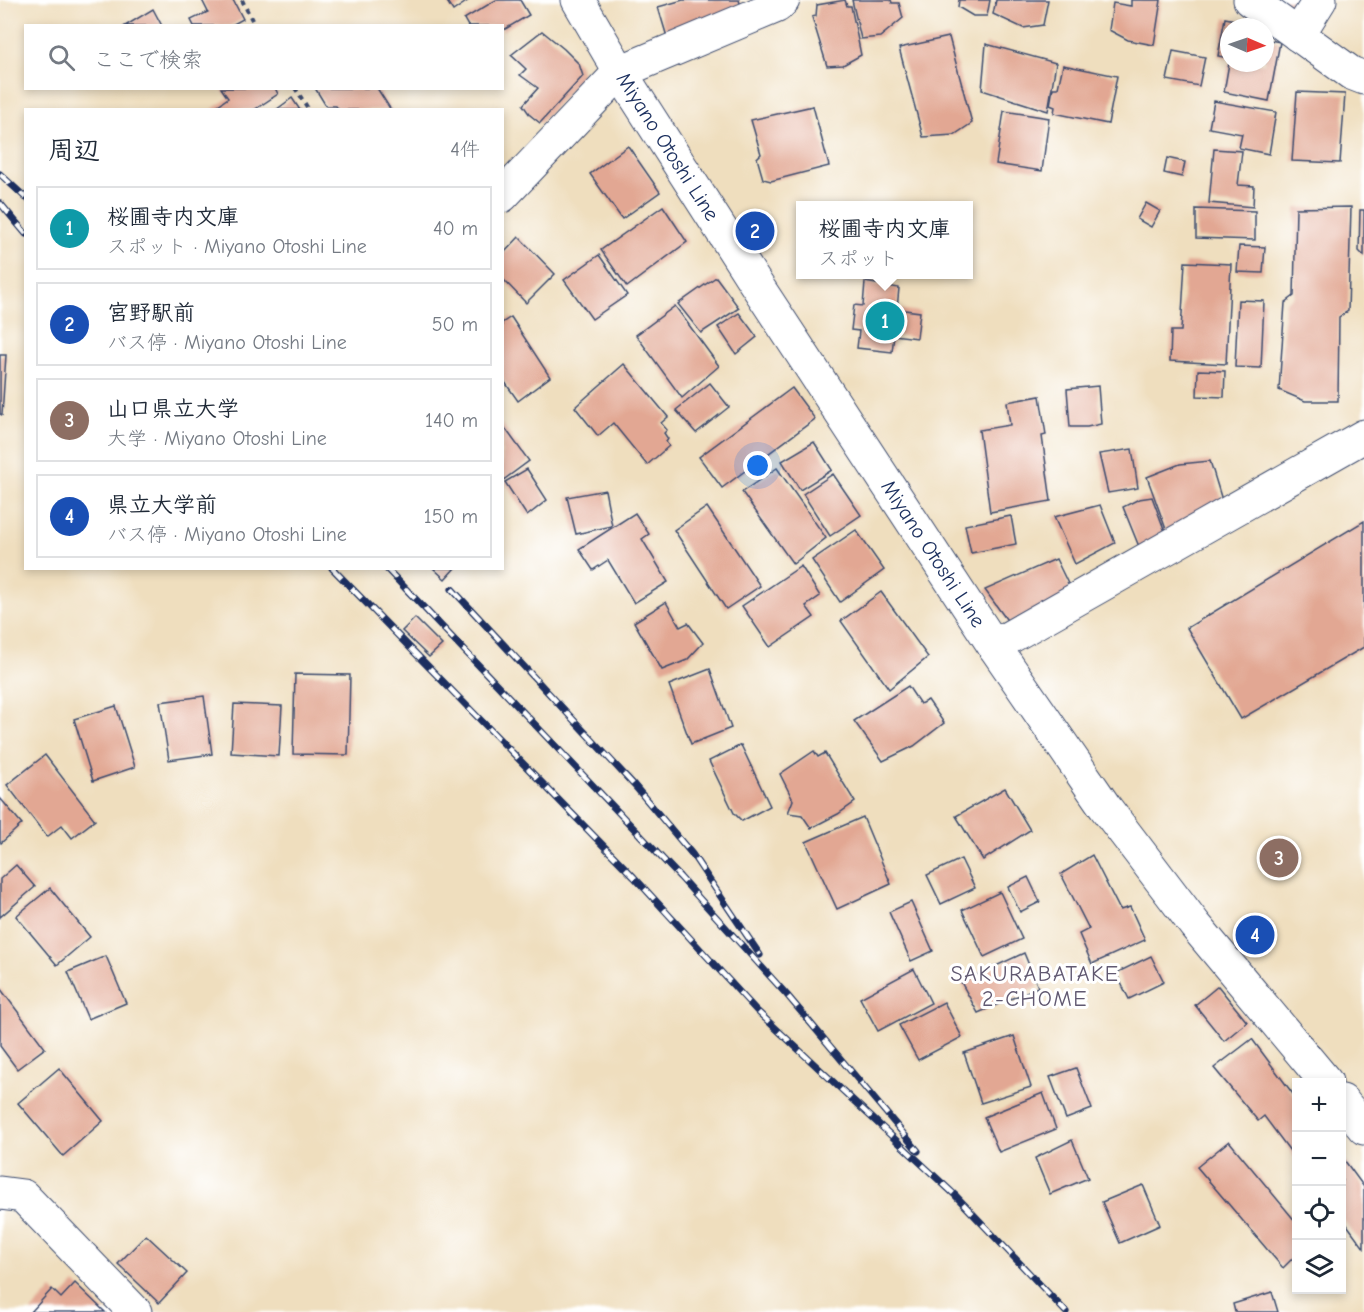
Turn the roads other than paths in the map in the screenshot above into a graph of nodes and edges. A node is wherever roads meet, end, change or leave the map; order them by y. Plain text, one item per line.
1 (578, 0) edge
2 (783, 0) edge
3 (1250, 0) edge
4 (1320, 0) edge
5 (1298, 34) junction
6 (620, 72) junction
7 (1364, 78) edge
8 (504, 194) edge
9 (1364, 436) edge
10 (994, 646) junction
11 (1322, 1078) edge
12 (1346, 1107) edge
13 (1364, 1128) edge
14 (0, 1193) edge
15 (135, 1312) edge

1 - 6 main road, Miyano Otoshi Line
2 - 6 main road
3 - 5 main road
4 - 5 main road
5 - 7 main road
6 - 8 main road
6 - 10 main road, Miyano Otoshi Line
9 - 10 main road
10 - 11 main road, Miyano Otoshi Line
12 - 13 main road
14 - 15 main road

